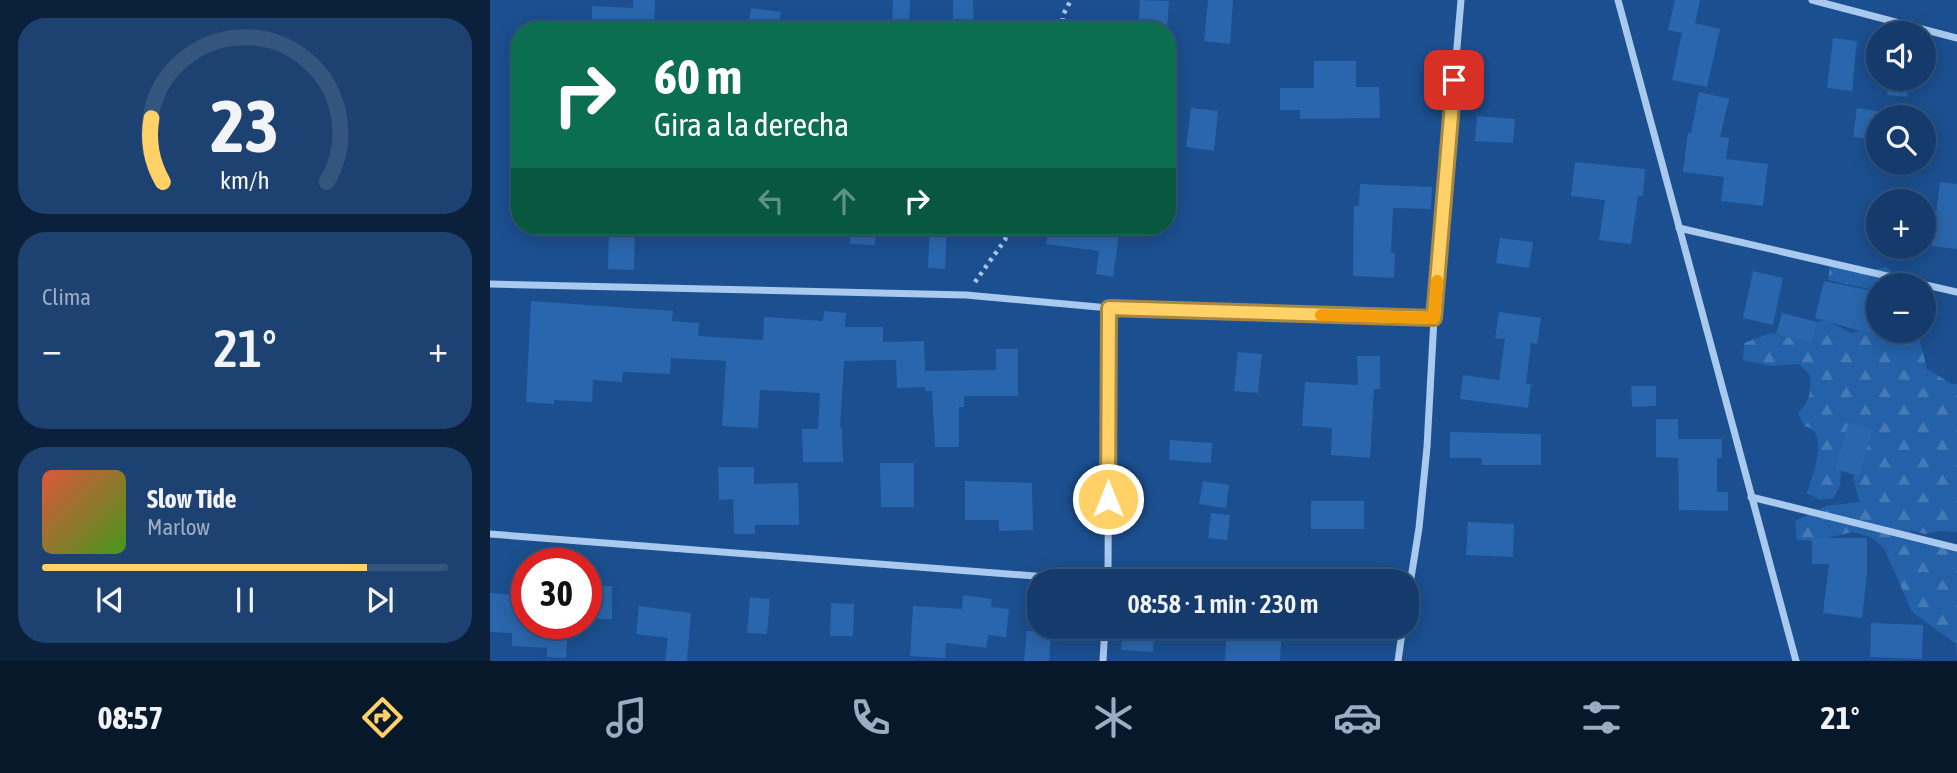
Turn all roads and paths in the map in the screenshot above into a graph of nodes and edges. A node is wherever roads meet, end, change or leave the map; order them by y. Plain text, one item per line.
1 (1071, 0) edge
2 (1461, 0) edge
3 (1618, 0) edge
4 (1812, 0) edge
5 (1063, 21) edge
6 (1957, 38) edge
7 (1679, 228) junction
8 (1006, 235) edge
9 (490, 284) edge
10 (1957, 292) edge
11 (966, 295) junction
12 (1109, 308) junction
13 (1434, 318) junction
14 (1751, 497) junction
15 (490, 534) edge
16 (1957, 548) edge
17 (1108, 569) edge
18 (1412, 569) edge
19 (1027, 575) edge
20 (1104, 639) edge
21 (1401, 639) edge
22 (1103, 661) edge
23 (1398, 661) edge
24 (1796, 661) edge

1 - 5 path
2 - 13 street
3 - 7 street
4 - 6 street
7 - 10 street
7 - 14 street
8 - 11 path
9 - 11 street
11 - 12 street
12 - 13 street
12 - 17 street
13 - 18 street
14 - 16 street
14 - 24 street
15 - 19 street
20 - 22 street
21 - 23 street

